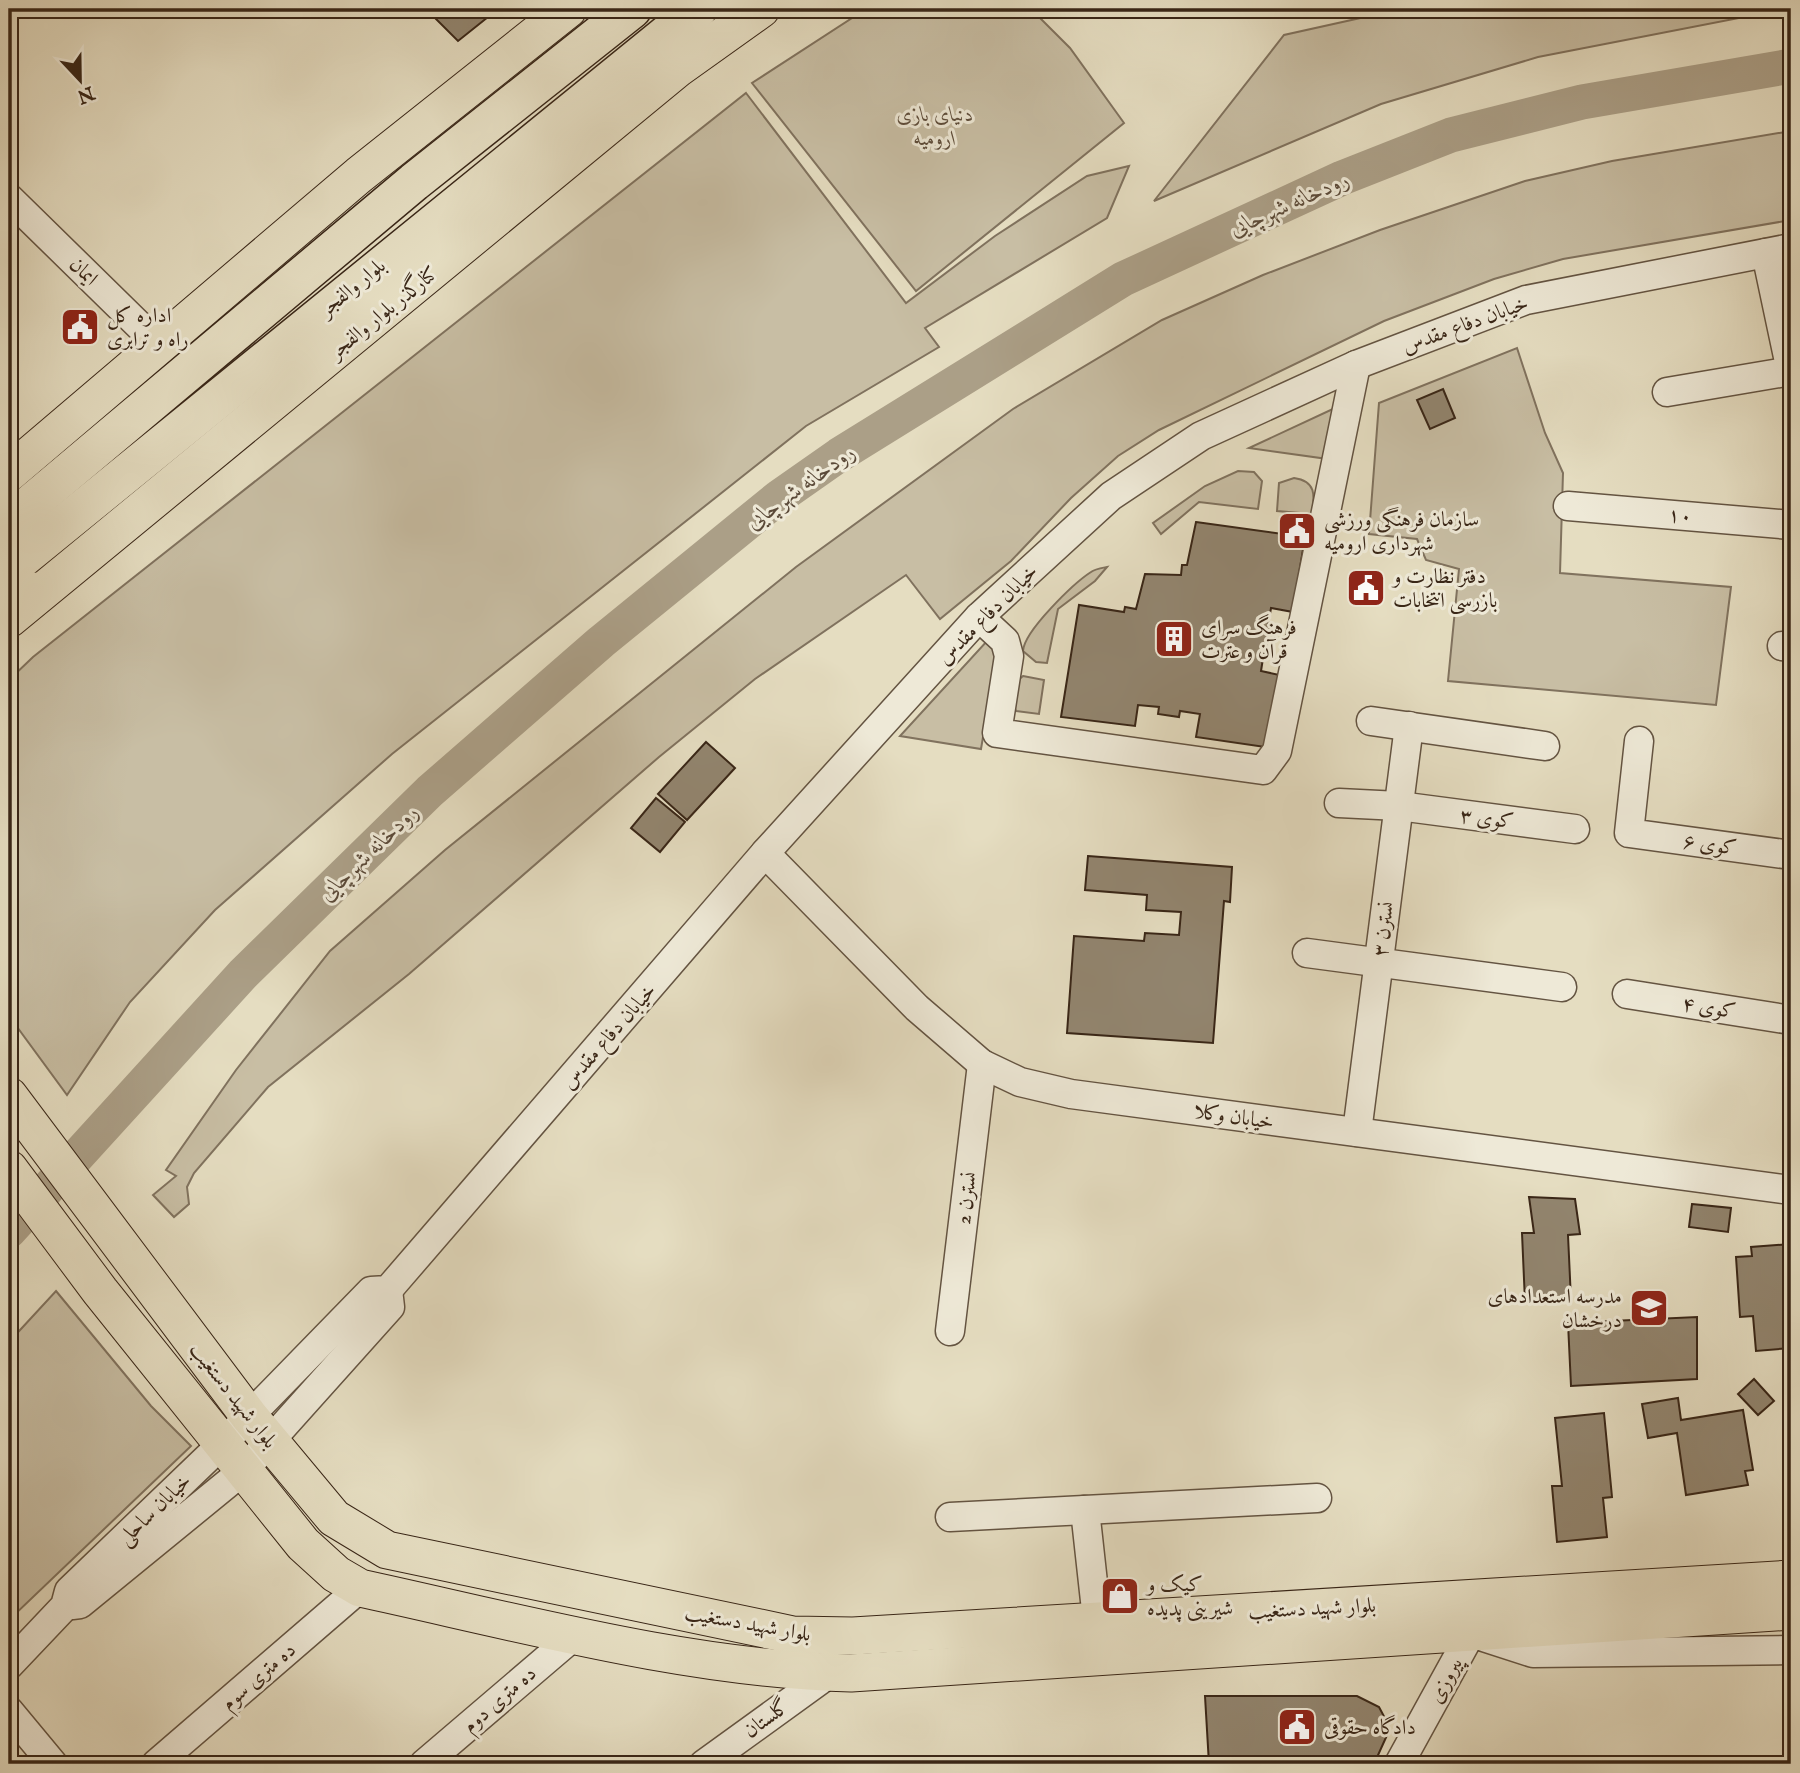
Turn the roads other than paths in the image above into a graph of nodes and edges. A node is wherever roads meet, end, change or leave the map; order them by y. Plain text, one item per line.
1 (568, 9) edge
2 (632, 9) edge
3 (698, 9) edge
4 (761, 9) edge
5 (9, 198) edge
6 (1779, 251) edge
7 (159, 345) junction
8 (1356, 365) junction
9 (1791, 371) edge
10 (206, 382) junction
11 (1667, 392) dead end
12 (9, 473) edge
13 (1568, 506) dead end
14 (9, 522) edge
15 (1791, 525) edge
16 (9, 569) edge
17 (23, 591) edge
18 (979, 617) junction
19 (9, 619) edge
20 (1371, 721) dead end
21 (1409, 726) junction
22 (1639, 741) dead end
23 (1545, 746) dead end
24 (1339, 803) dead end
25 (1399, 806) junction
26 (1575, 829) dead end
27 (765, 853) junction
28 (1791, 855) edge
29 (1307, 953) dead end
30 (1379, 961) junction
31 (1562, 987) dead end
32 (1627, 994) dead end
33 (1791, 1020) edge
34 (982, 1064) junction
35 (11, 1099) edge
36 (1357, 1132) junction
37 (9, 1169) edge
38 (1790, 1182) edge
39 (950, 1331) dead end
40 (260, 1429) junction
41 (233, 1457) junction
42 (1317, 1498) dead end
43 (1085, 1510) junction
44 (950, 1517) dead end
45 (1791, 1579) edge
46 (359, 1588) junction
47 (1791, 1611) edge
48 (1097, 1619) junction
49 (1471, 1633) junction
50 (575, 1635) junction
51 (1791, 1650) edge
52 (9, 1665) edge
53 (830, 1673) junction
54 (9, 1711) edge
55 (716, 1761) edge
56 (53, 1764) edge
57 (156, 1764) edge
58 (424, 1764) edge
59 (1399, 1764) edge

1 - 7 main road
2 - 10 highway, بلوار والفجر
3 - 10 highway, بلوار والفجر
4 - 17 main road, کنارگذر بلوار والفجر
5 - 7 street, ایمان
6 - 8 street, خیابان دفاع مقدس
6 - 9 street
7 - 12 main road
8 - 18 street, خیابان دفاع مقدس
8 - 18 street
9 - 11 street
10 - 14 highway, بلوار والفجر
10 - 16 highway, بلوار والفجر
13 - 15 street, ۱۰
17 - 19 main road, کنارگذر بلوار والفجر
18 - 27 street, خیابان دفاع مقدس
20 - 21 street
21 - 23 street
21 - 25 street, نسترن ۳
22 - 28 street, کوی ۶
24 - 25 street
25 - 26 street, کوی ۳
25 - 30 street, نسترن ۳
27 - 34 street, خیابان وکلا
27 - 40 street, خیابان دفاع مقدس
29 - 30 street
30 - 31 street
30 - 36 street, نسترن ۳
32 - 33 street, کوی ۴
34 - 36 street, خیابان وکلا
34 - 39 street, نسترن 2
35 - 40 main road, بلوار شهید دستغیب
36 - 38 street, خیابان وکلا
37 - 41 main road, بلوار شهید دستغیب
40 - 41 street, خیابان ساحلی
40 - 48 main road, بلوار شهید دستغیب
41 - 46 main road, بلوار شهید دستغیب
41 - 52 street, خیابان ساحلی
42 - 43 street
43 - 44 street
43 - 48 street
45 - 48 main road, بلوار شهید دستغیب
46 - 50 main road, بلوار شهید دستغیب
46 - 57 street, ده متری سوم
47 - 49 main road, بلوار شهید دستغیب
49 - 51 street
49 - 53 main road, بلوار شهید دستغیب
49 - 59 street, پیروزی
50 - 53 main road, بلوار شهید دستغیب
50 - 58 street, ده متری دوم
53 - 55 street, گلستان
54 - 56 street

